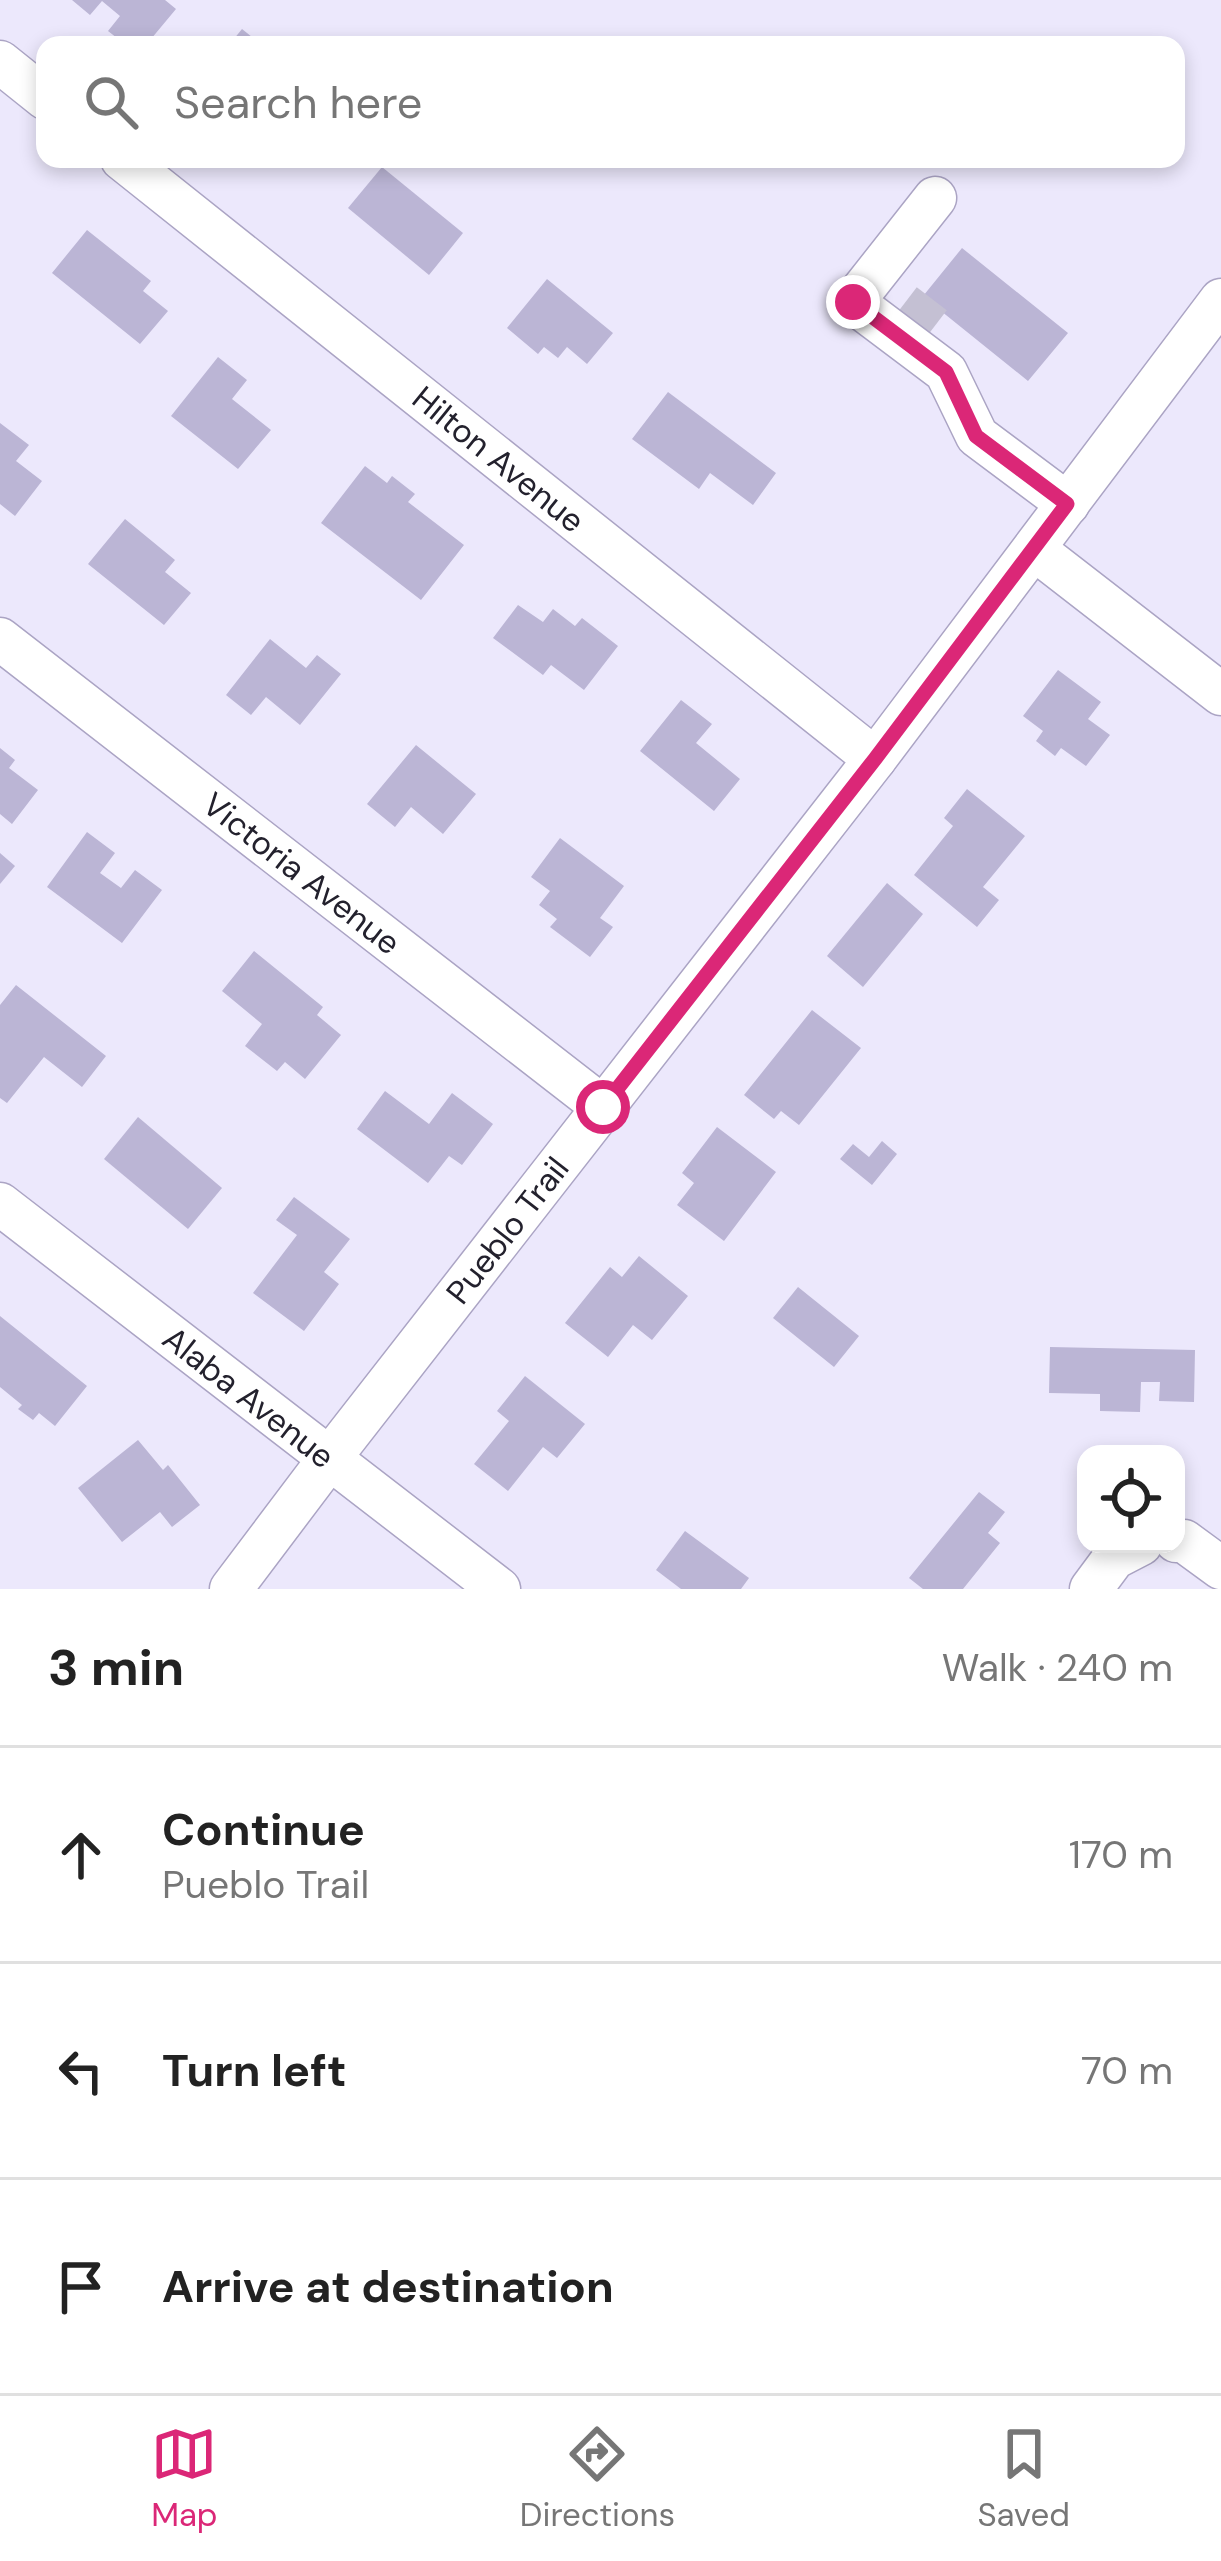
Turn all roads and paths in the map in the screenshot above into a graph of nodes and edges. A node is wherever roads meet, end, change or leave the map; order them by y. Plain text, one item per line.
1 (0, 62) edge
2 (36, 91) edge
3 (133, 168) edge
4 (935, 199) dead end
5 (1221, 300) edge
6 (903, 303) junction
7 (946, 372) junction
8 (1067, 504) junction
9 (1034, 549) junction
10 (0, 638) edge
11 (1221, 694) edge
12 (875, 759) junction
13 (603, 1107) junction
14 (0, 1204) edge
15 (328, 1459) junction
16 (1185, 1544) edge
17 (1124, 1553) edge
18 (1221, 1568) edge
19 (231, 1589) edge
20 (499, 1589) edge
21 (1091, 1589) edge

1 - 2 street
3 - 12 street, Hilton Avenue
4 - 6 street
5 - 8 street, Pueblo Trail
6 - 7 street
6 - 7 street
7 - 8 street
8 - 9 street, Pueblo Trail
9 - 11 street
9 - 12 street, Pueblo Trail
10 - 13 street, Victoria Avenue
12 - 13 street, Pueblo Trail
13 - 15 street, Pueblo Trail
14 - 15 street, Alaba Avenue
15 - 19 street, Pueblo Trail
15 - 20 street, Alaba Avenue
16 - 18 street
17 - 21 street

